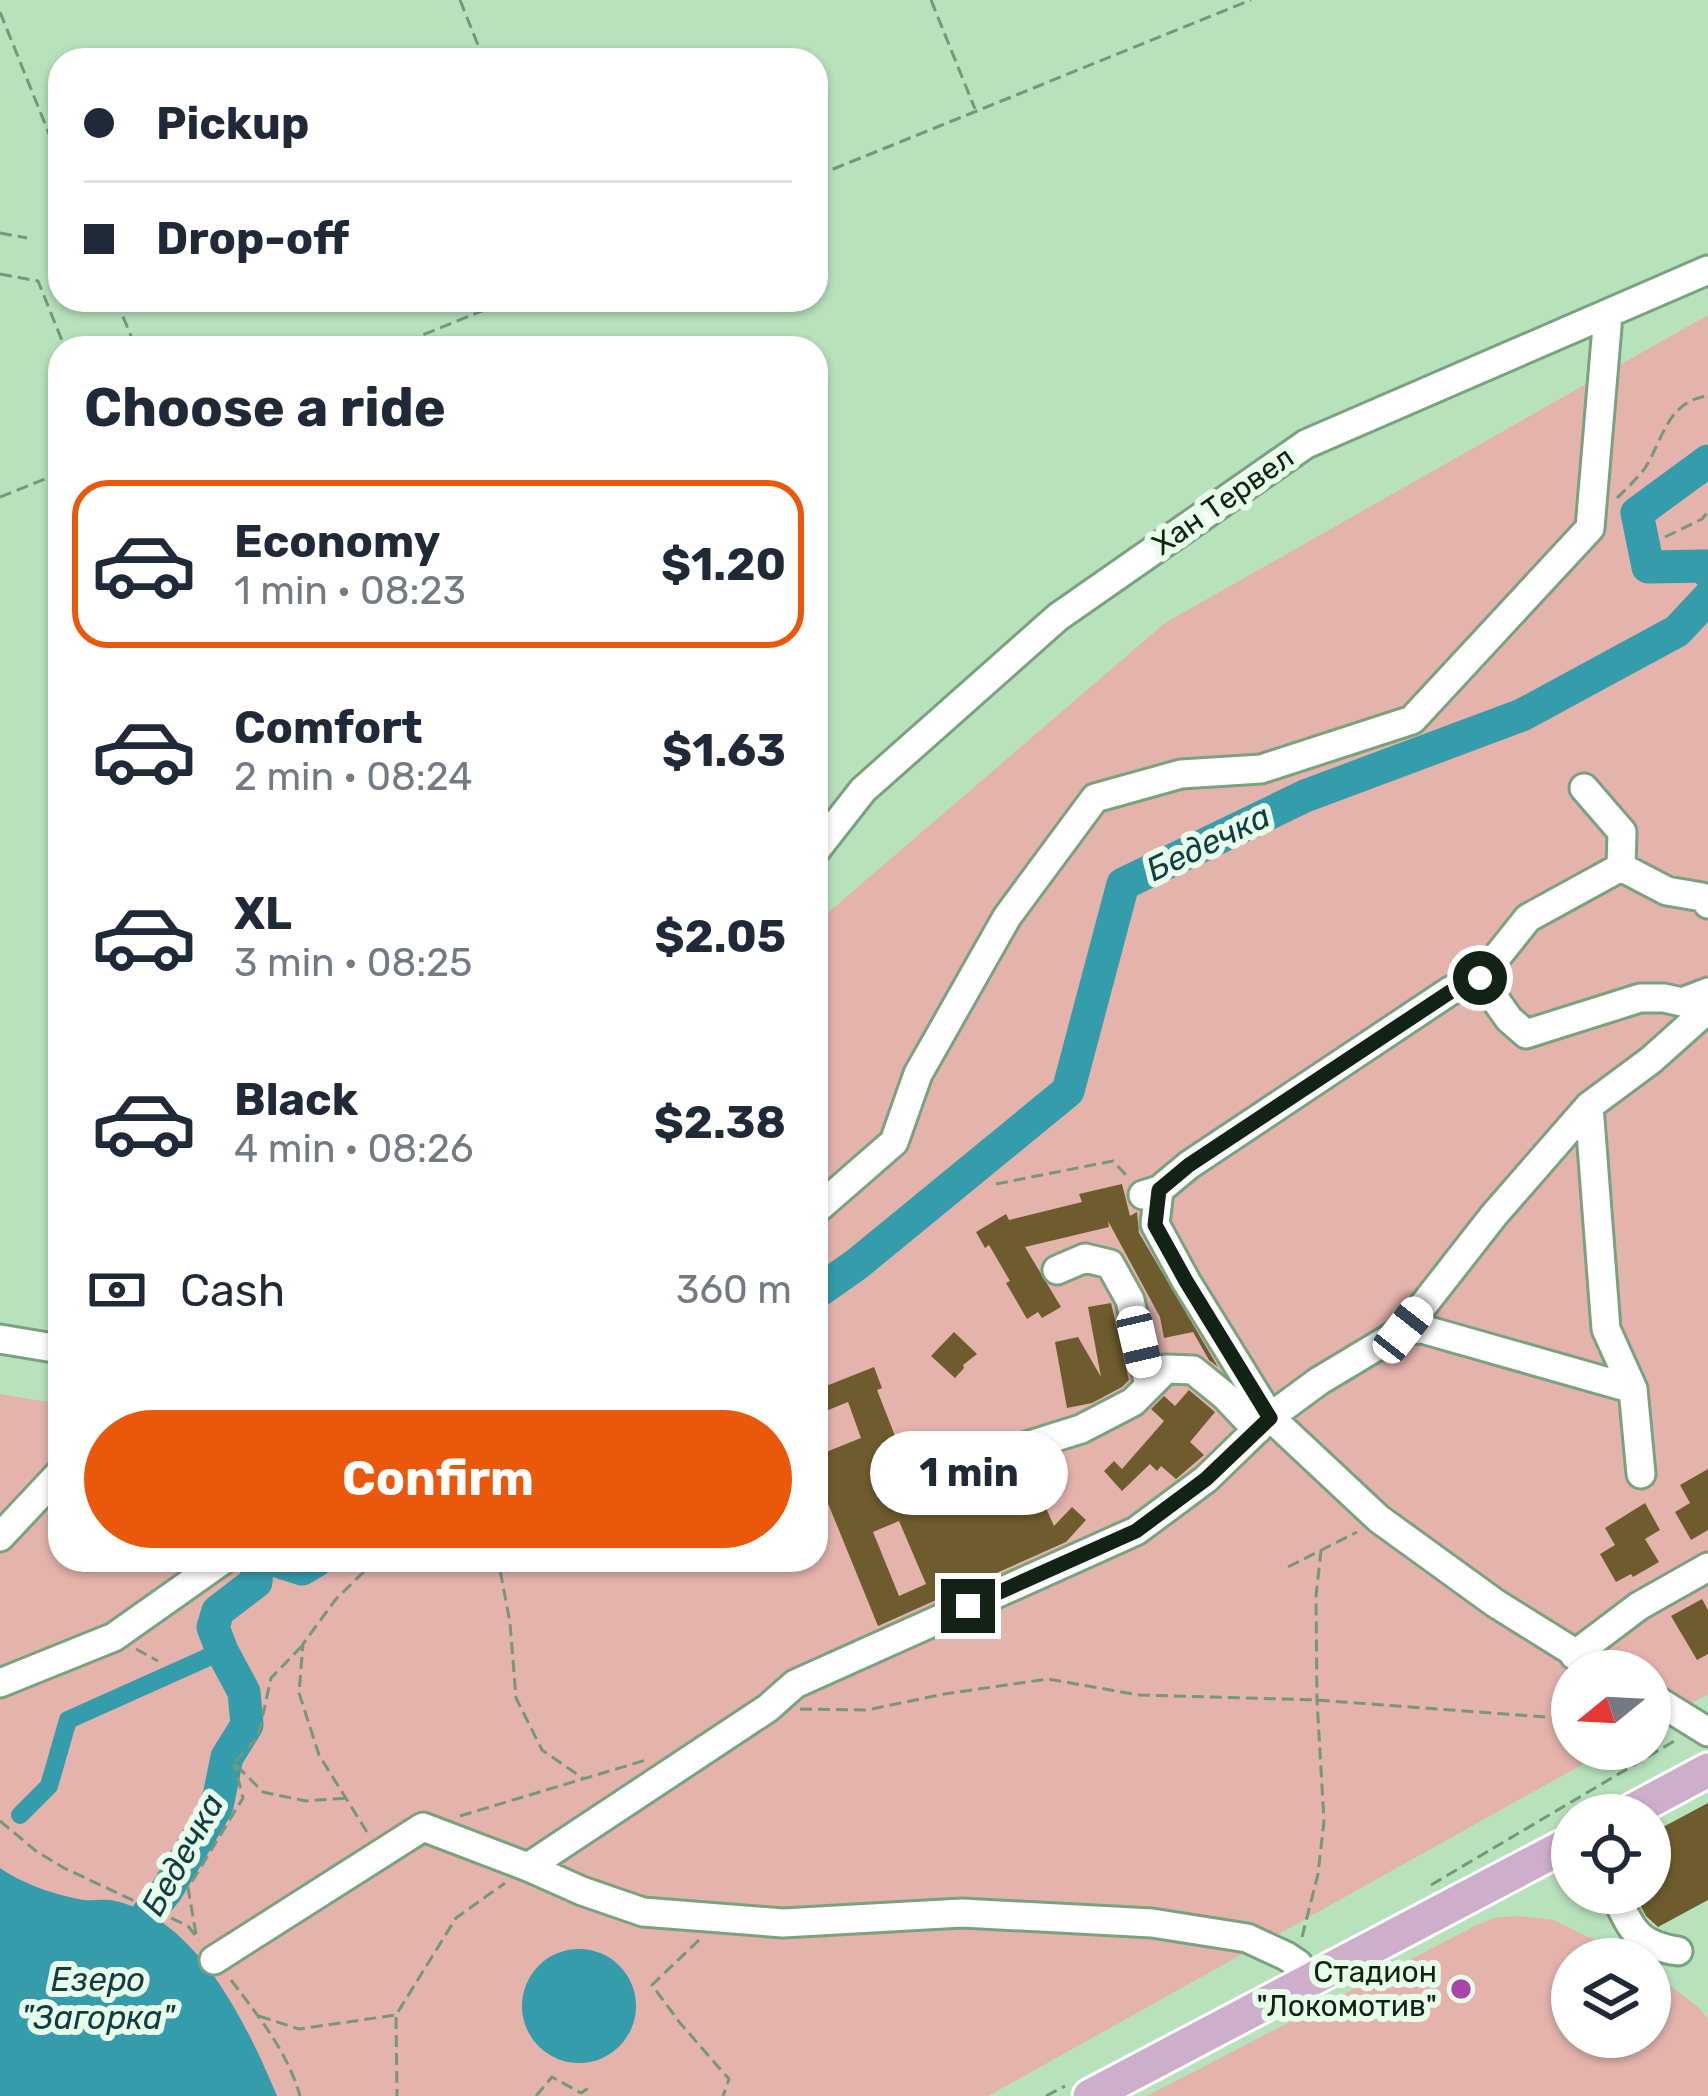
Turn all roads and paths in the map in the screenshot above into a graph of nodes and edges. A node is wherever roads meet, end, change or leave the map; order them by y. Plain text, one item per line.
1 (460, 0) edge
2 (931, 0) edge
3 (1251, 0) edge
4 (0, 12) edge
5 (479, 48) edge
6 (976, 111) junction
7 (48, 131) edge
8 (828, 171) edge
9 (0, 232) edge
10 (27, 238) dead end
11 (1708, 270) edge
12 (0, 274) edge
13 (48, 306) edge
14 (478, 312) edge
15 (1608, 315) junction
16 (420, 336) edge
17 (1708, 396) edge
18 (48, 478) edge
19 (0, 497) edge
20 (1617, 498) dead end
21 (1708, 512) edge
22 (1665, 537) dead end
23 (1584, 788) dead end
24 (828, 835) edge
25 (1621, 867) junction
26 (1708, 904) edge
27 (1480, 978) junction
28 (1708, 992) edge
29 (1708, 1010) edge
30 (1589, 1106) junction
31 (996, 1184) dead end
32 (1151, 1193) junction
33 (828, 1195) edge
34 (1057, 1270) dead end
35 (1403, 1330) junction
36 (0, 1339) edge
37 (48, 1347) edge
38 (1149, 1386) junction
39 (1634, 1389) junction
40 (1263, 1424) junction
41 (986, 1459) dead end
42 (1640, 1474) dead end
43 (48, 1486) edge
44 (1379, 1519) junction
45 (0, 1537) edge
46 (1321, 1552) junction
47 (1288, 1567) dead end
48 (1708, 1567) edge
49 (207, 1572) edge
50 (364, 1572) edge
51 (500, 1572) edge
52 (303, 1644) junction
53 (1566, 1650) edge
54 (1581, 1650) edge
55 (0, 1683) edge
56 (1317, 1700) junction
57 (768, 1708) junction
58 (1671, 1709) edge
59 (1551, 1718) edge
60 (1708, 1732) edge
61 (646, 1760) dead end
62 (234, 1762) junction
63 (1707, 1772) edge
64 (585, 1780) junction
65 (1665, 1794) edge
66 (347, 1798) junction
67 (0, 1821) edge
68 (423, 1827) junction
69 (380, 1853) junction
70 (1551, 1853) edge
71 (528, 1867) junction
72 (1626, 1914) edge
73 (722, 1918) junction
74 (196, 1936) junction
75 (1678, 1952) dead end
76 (214, 1960) junction
77 (1292, 1960) joint
78 (258, 2015) junction
79 (397, 2015) junction
80 (590, 2086) dead end
81 (583, 2094) edge
82 (301, 2096) edge
83 (397, 2096) edge
84 (536, 2096) edge
85 (723, 2096) edge
86 (1090, 2096) edge

1 - 5 path
2 - 6 path
3 - 6 path
4 - 7 path
6 - 8 path
9 - 10 path
11 - 15 street, Хан Тервел
12 - 13 path
14 - 16 path
15 - 24 street, Хан Тервел
15 - 33 street
17 - 20 path
18 - 19 path
21 - 22 path
23 - 25 street
25 - 26 street
25 - 27 street
27 - 28 street
27 - 32 street
29 - 30 street
30 - 35 street
30 - 39 street
31 - 32 path
32 - 40 street
34 - 38 street
35 - 39 street
35 - 40 street
36 - 37 street
38 - 40 street
38 - 41 street
39 - 42 street
40 - 44 street
40 - 57 street
43 - 45 street
44 - 46 path
44 - 53 street
46 - 47 path
46 - 56 path
48 - 54 street
49 - 55 street
50 - 52 path
51 - 64 path
52 - 62 path
52 - 66 path
56 - 57 path
56 - 59 path
56 - 77 path
57 - 71 street
58 - 60 street
61 - 64 path
62 - 66 path
62 - 74 path
63 - 65 main road
64 - 68 path
66 - 69 path
67 - 74 path
68 - 69 street
68 - 71 street
69 - 76 street
70 - 86 main road
71 - 73 street
71 - 79 path
72 - 75 street
73 - 77 street
73 - 85 path
74 - 76 path
76 - 78 path
78 - 79 path
78 - 82 path
79 - 83 path
80 - 81 path
81 - 84 path

